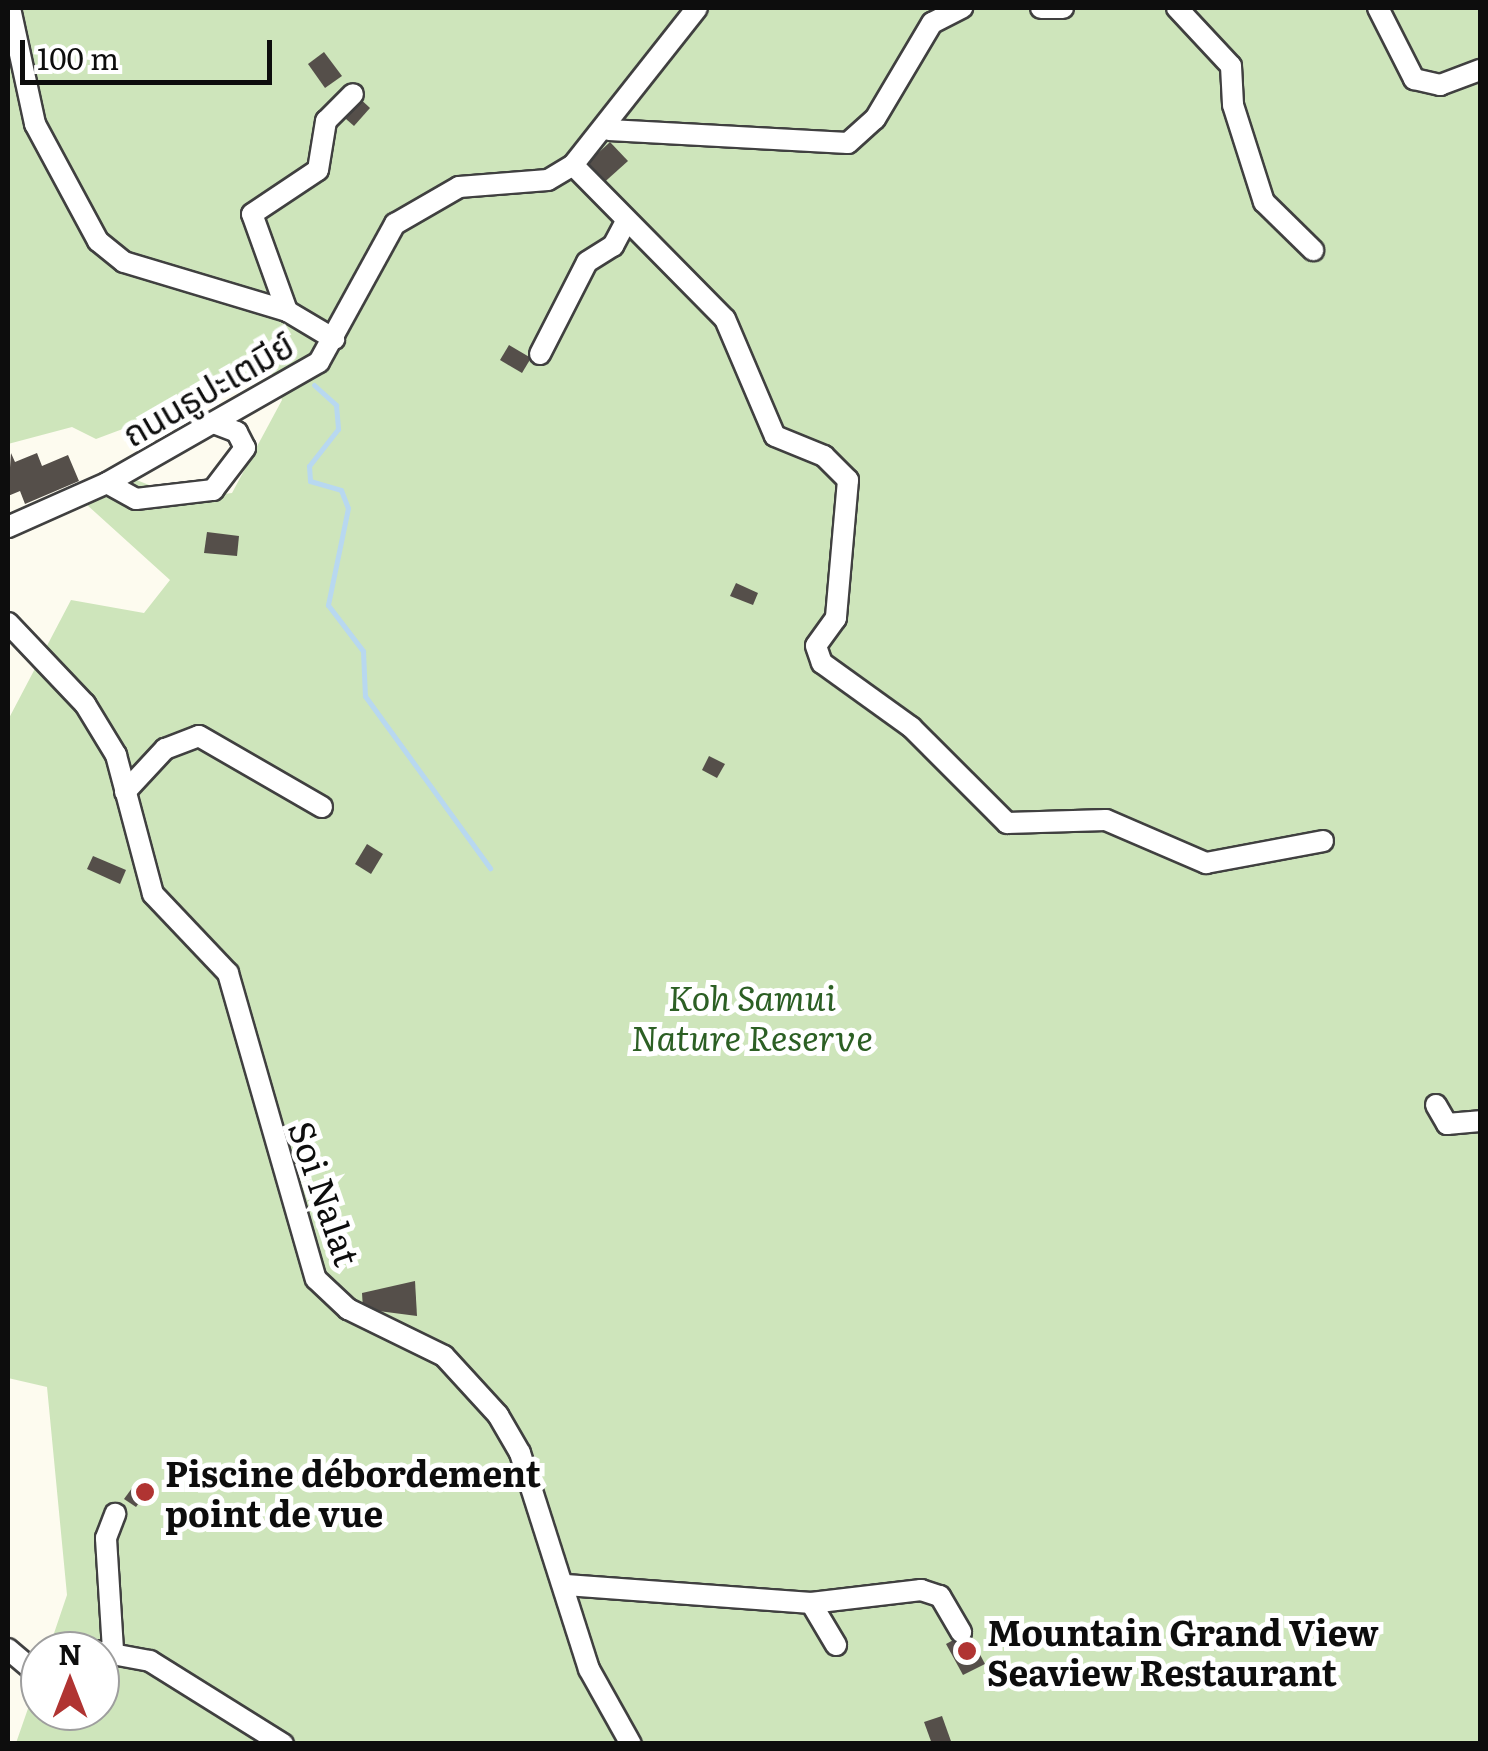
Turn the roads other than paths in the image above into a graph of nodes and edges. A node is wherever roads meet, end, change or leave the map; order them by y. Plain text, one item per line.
1 (10, 8) edge
2 (697, 8) edge
3 (962, 8) edge
4 (1041, 8) edge
5 (1063, 8) edge
6 (1176, 8) edge
7 (1378, 8) edge
8 (1480, 70) edge
9 (353, 94) dead end
10 (609, 130) junction
11 (573, 165) junction
12 (625, 223) junction
13 (1313, 250) dead end
14 (288, 311) junction
15 (334, 339) junction
16 (540, 354) dead end
17 (213, 424) junction
18 (107, 483) junction
19 (18, 526) edge
20 (8, 540) edge
21 (8, 624) edge
22 (125, 792) junction
23 (322, 807) dead end
24 (1323, 841) dead end
25 (1436, 1105) dead end
26 (1480, 1121) edge
27 (115, 1514) dead end
28 (566, 1585) junction
29 (811, 1603) junction
30 (104, 1631) edge
31 (961, 1632) dead end
32 (836, 1644) dead end
33 (120, 1656) edge
34 (284, 1744) edge
35 (631, 1744) edge

1 - 14 street
2 - 10 street, ถนนธูปะเตมีย์
3 - 10 street
4 - 5 street
6 - 13 street
7 - 8 street
9 - 14 street
10 - 11 street, ถนนธูปะเตมีย์
11 - 12 street
11 - 15 street, ถนนธูปะเตมีย์
12 - 16 street
12 - 24 street
14 - 15 street
15 - 17 street, ถนนธูปะเตมีย์
17 - 18 street, ถนนธูปะเตมีย์
17 - 18 street
18 - 19 street, ถนนธูปะเตมีย์
19 - 20 street, ถนนธูปะเตมีย์
21 - 22 street, Soi Nalat
22 - 23 street
22 - 28 street, Soi Nalat
25 - 26 street
27 - 30 street
28 - 29 street
28 - 35 street, Soi Nalat
29 - 31 street
29 - 32 street
33 - 34 street

